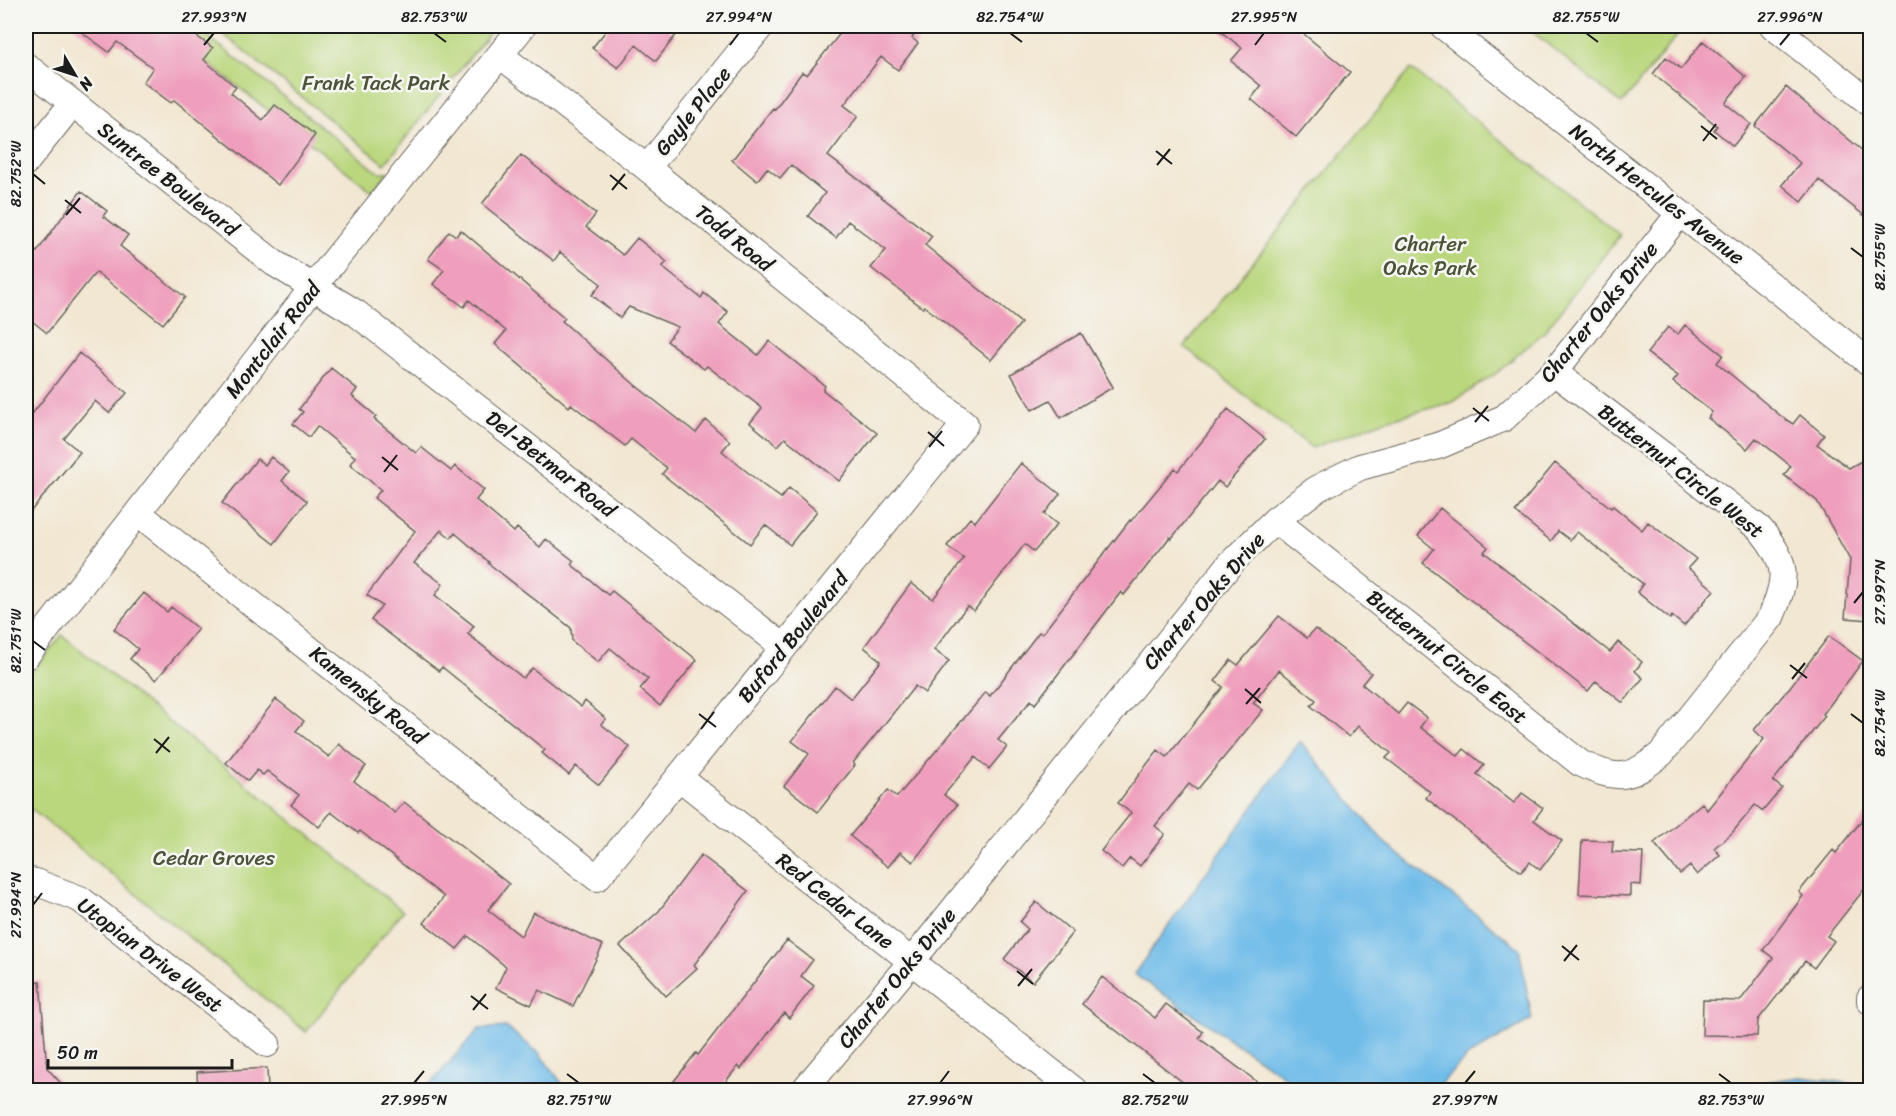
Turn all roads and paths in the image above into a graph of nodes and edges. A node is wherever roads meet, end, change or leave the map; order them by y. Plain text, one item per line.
1 (523, 26) edge
2 (761, 26) edge
3 (1443, 26) edge
4 (1773, 26) edge
5 (500, 55) junction
6 (26, 66) edge
7 (1870, 103) edge
8 (72, 104) junction
9 (26, 162) edge
10 (647, 168) junction
11 (1680, 213) junction
12 (314, 286) junction
13 (1870, 363) edge
14 (1554, 372) junction
15 (965, 424) joint
16 (138, 513) junction
17 (1275, 520) junction
18 (784, 647) junction
19 (26, 656) edge
20 (1626, 775) joint
21 (680, 778) junction
22 (597, 878) joint
23 (26, 880) edge
24 (912, 961) junction
25 (267, 1044) dead end
26 (804, 1090) edge
27 (1074, 1090) edge

1 - 5 street, Montclair Road
2 - 10 street, Gayle Place
3 - 11 street, North Hercules Avenue
4 - 7 street
5 - 10 street, Todd Road
5 - 12 street, Montclair Road
6 - 8 street, Suntree Boulevard
8 - 9 street
8 - 12 street, Suntree Boulevard
10 - 15 street, Todd Road
11 - 13 street, North Hercules Avenue
11 - 14 street, Charter Oaks Drive
12 - 16 street, Montclair Road
12 - 18 street, Del-Betmar Road
14 - 17 street, Charter Oaks Drive
14 - 20 street, Butternut Circle West
15 - 18 street, Buford Boulevard
16 - 19 street, Montclair Road
16 - 22 street, Kamensky Road
17 - 20 street, Butternut Circle East
17 - 24 street, Charter Oaks Drive
18 - 21 street, Buford Boulevard
21 - 22 street, Buford Boulevard
21 - 24 street, Red Cedar Lane
23 - 25 street, Utopian Drive West
24 - 26 street, Charter Oaks Drive
24 - 27 street, Red Cedar Lane

